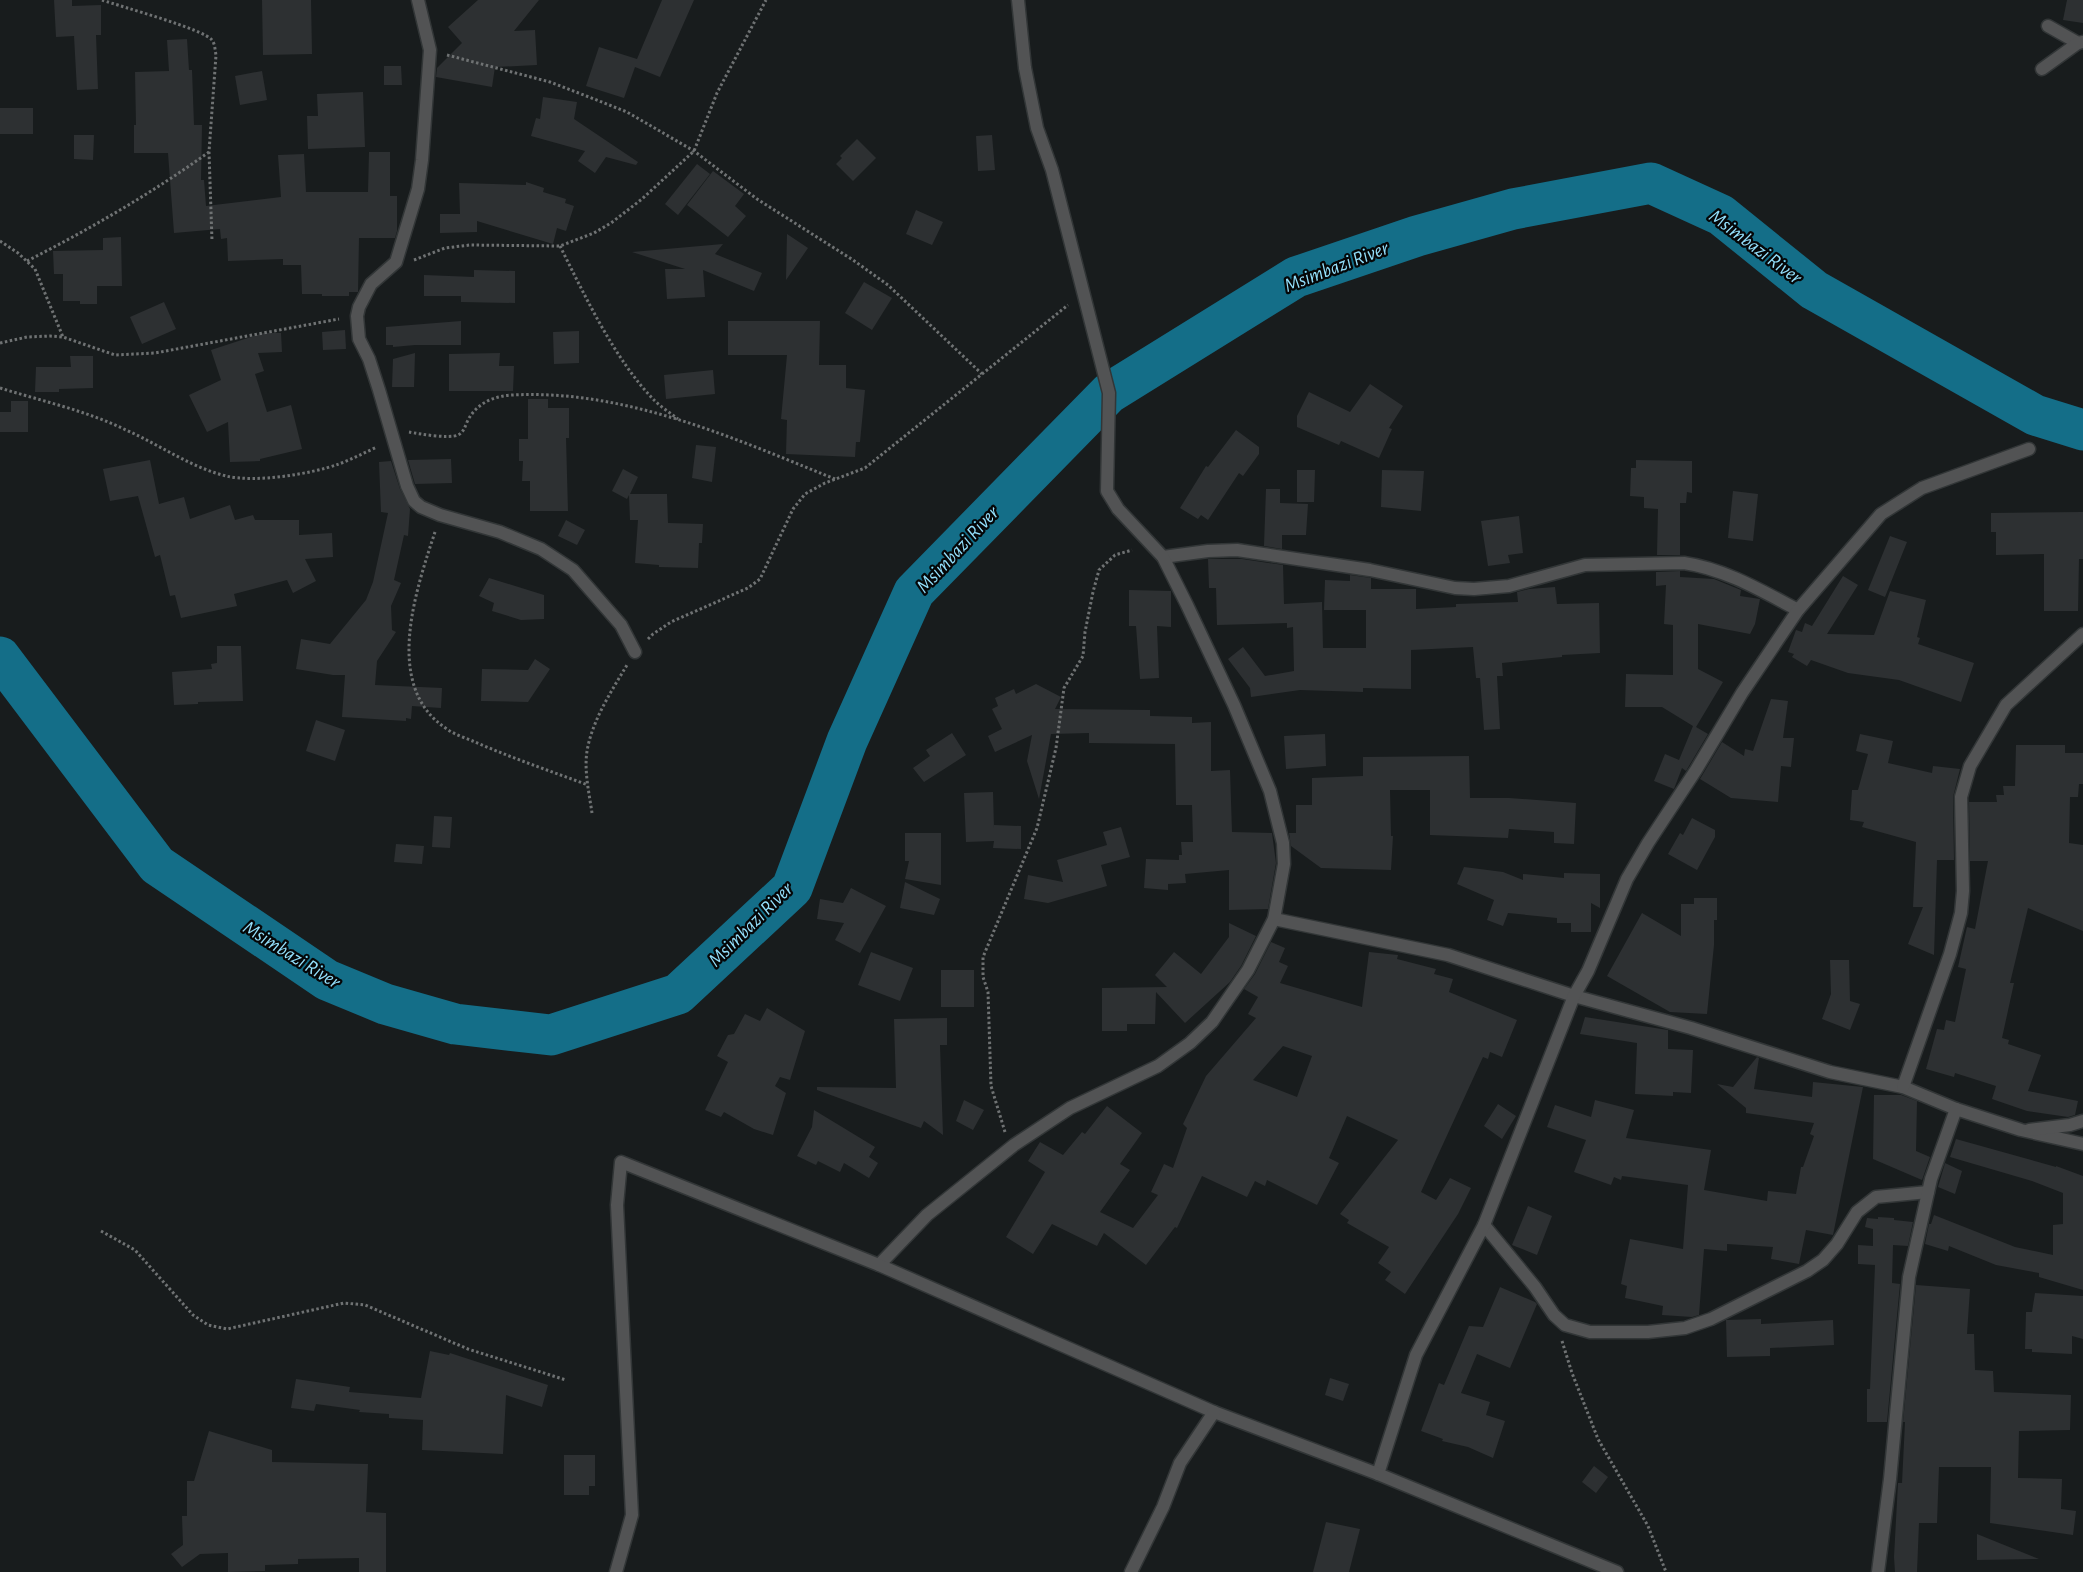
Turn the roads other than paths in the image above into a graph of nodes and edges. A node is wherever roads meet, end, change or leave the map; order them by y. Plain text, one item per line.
1 (418, 0) edge
2 (1018, 0) edge
3 (2048, 26) dead end
4 (2081, 42) edge
5 (2042, 69) dead end
6 (2029, 449) dead end
7 (1163, 557) junction
8 (1798, 610) junction
9 (2083, 634) edge
10 (635, 652) road end
11 (1274, 919) junction
12 (1574, 996) junction
13 (1903, 1087) junction
14 (1956, 1109) junction
15 (2083, 1120) edge
16 (2021, 1130) junction
17 (2083, 1144) edge
18 (1928, 1192) junction
19 (1484, 1225) junction
20 (880, 1265) junction
21 (1214, 1412) junction
22 (1378, 1474) junction
23 (616, 1572) edge
24 (1131, 1572) edge
25 (1617, 1572) edge
26 (1878, 1572) edge

1 - 10 street
2 - 7 street
3 - 4 street
4 - 5 street
6 - 8 street
7 - 8 street
7 - 11 street
8 - 12 street
9 - 13 street
11 - 12 street
11 - 20 street
12 - 13 street
12 - 19 street
13 - 14 street
14 - 16 street
14 - 18 street
15 - 16 street
16 - 17 street
18 - 19 street
18 - 26 street
19 - 22 street
20 - 21 street
20 - 23 street
21 - 22 street
21 - 24 street
22 - 25 street

